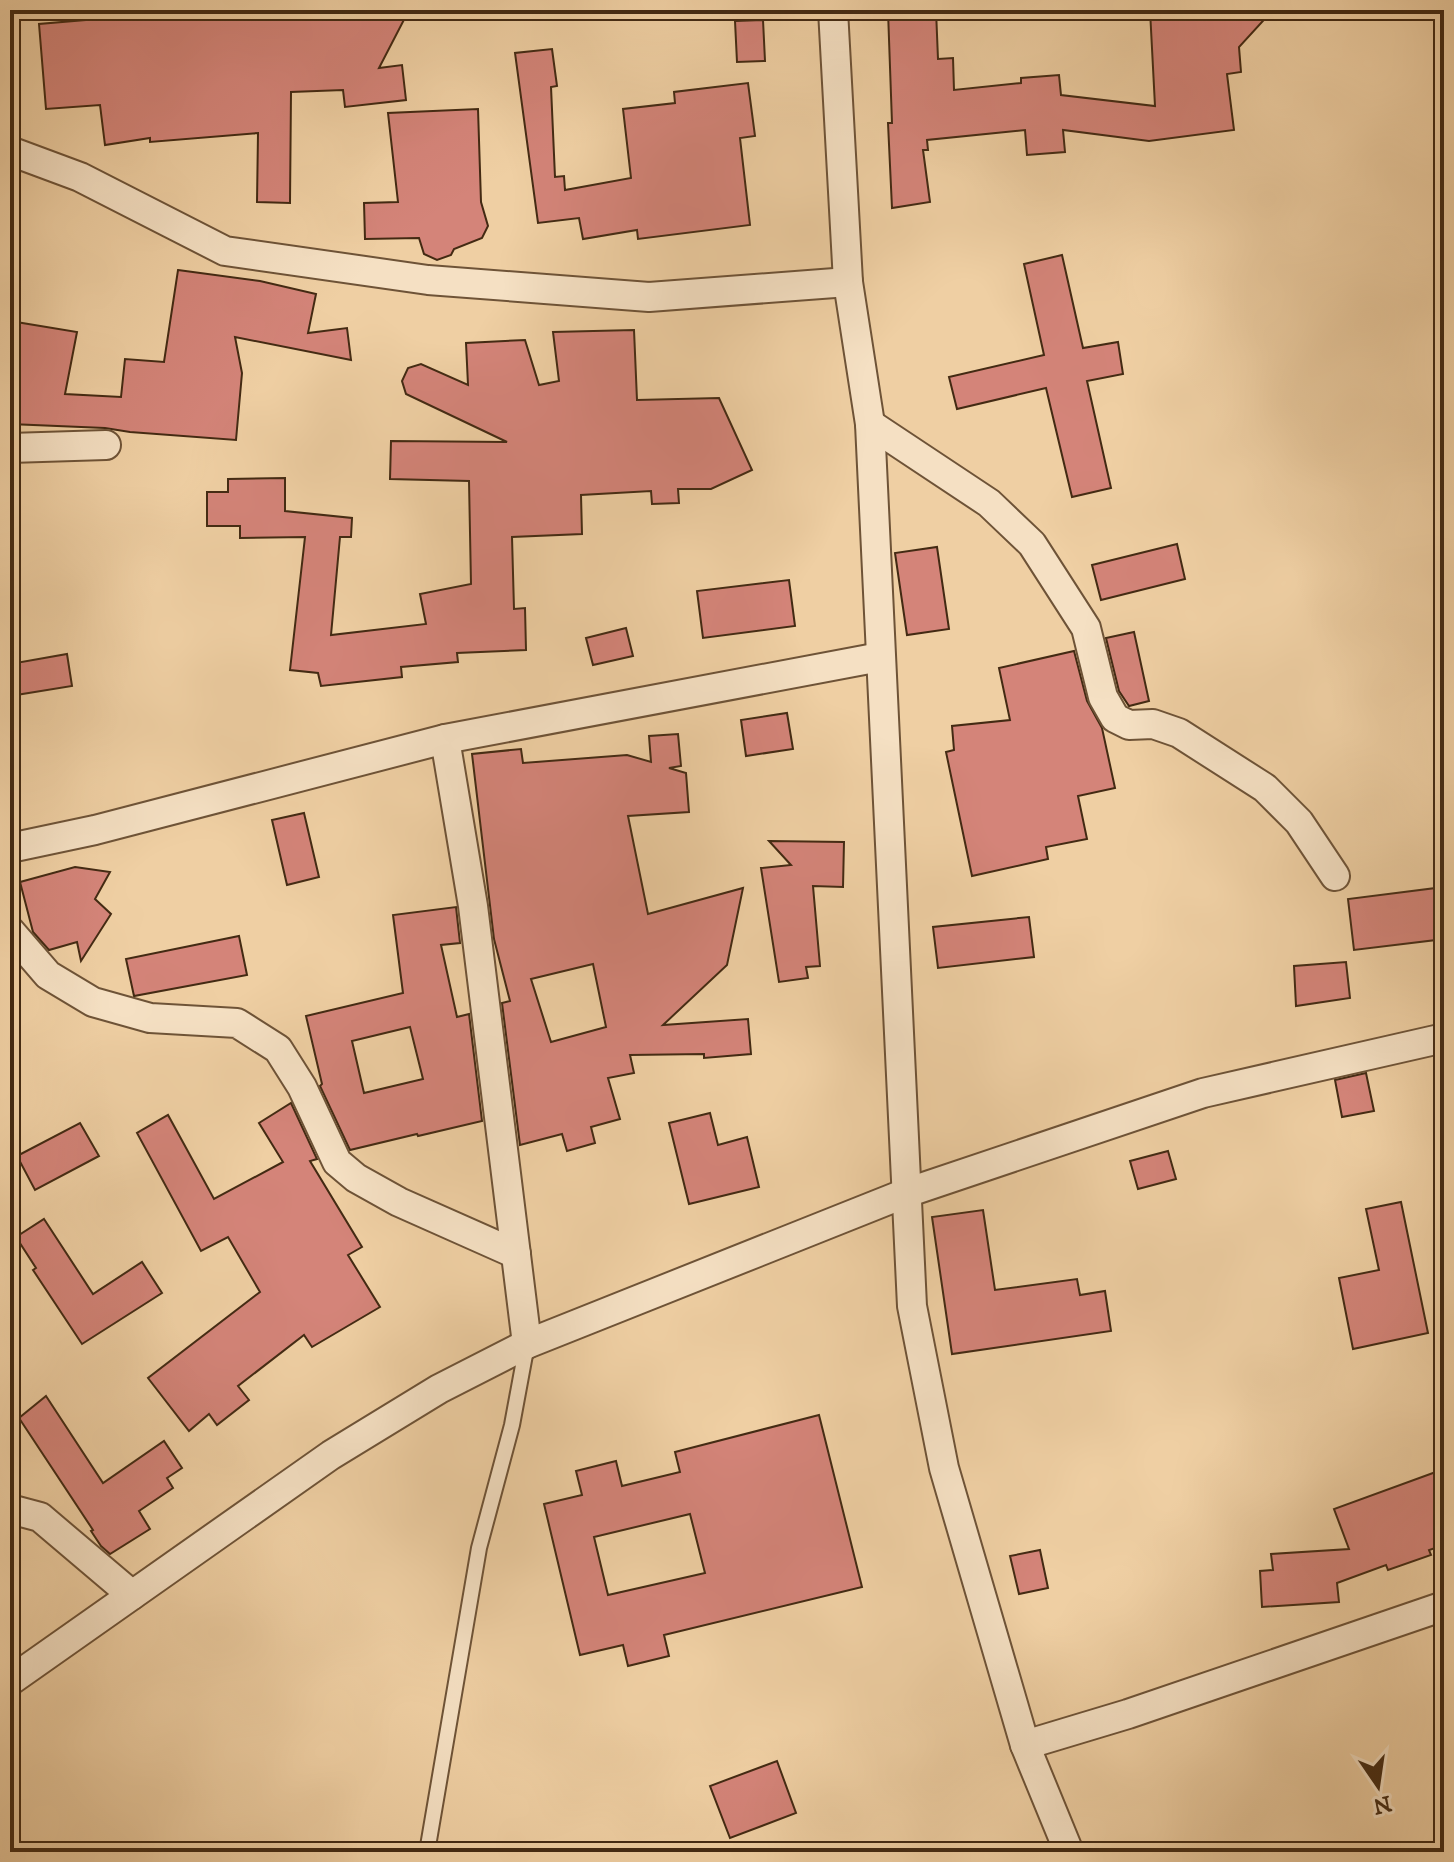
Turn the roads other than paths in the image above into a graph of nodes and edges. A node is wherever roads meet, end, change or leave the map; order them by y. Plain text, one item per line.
1 (833, 10) edge
2 (10, 151) edge
3 (848, 282) junction
4 (870, 424) junction
5 (106, 445) dead end
6 (10, 448) edge
7 (880, 657) junction
8 (445, 739) junction
9 (10, 848) edge
10 (1335, 876) dead end
11 (10, 931) edge
12 (1444, 1038) edge
13 (906, 1193) junction
14 (516, 1254) junction
15 (527, 1344) junction
16 (10, 1509) edge
17 (132, 1595) junction
18 (1444, 1606) edge
19 (10, 1681) edge
20 (1025, 1745) junction
21 (427, 1852) edge
22 (1069, 1852) edge

1 - 3 street
2 - 3 street
3 - 4 street
4 - 7 street
4 - 10 street
5 - 6 street
7 - 8 street
7 - 13 street
8 - 9 street
8 - 14 street
11 - 14 street
12 - 13 street
13 - 15 street
13 - 20 street
14 - 15 street
15 - 17 street
15 - 21 lane
16 - 17 street
17 - 19 street
18 - 20 street
20 - 22 street

